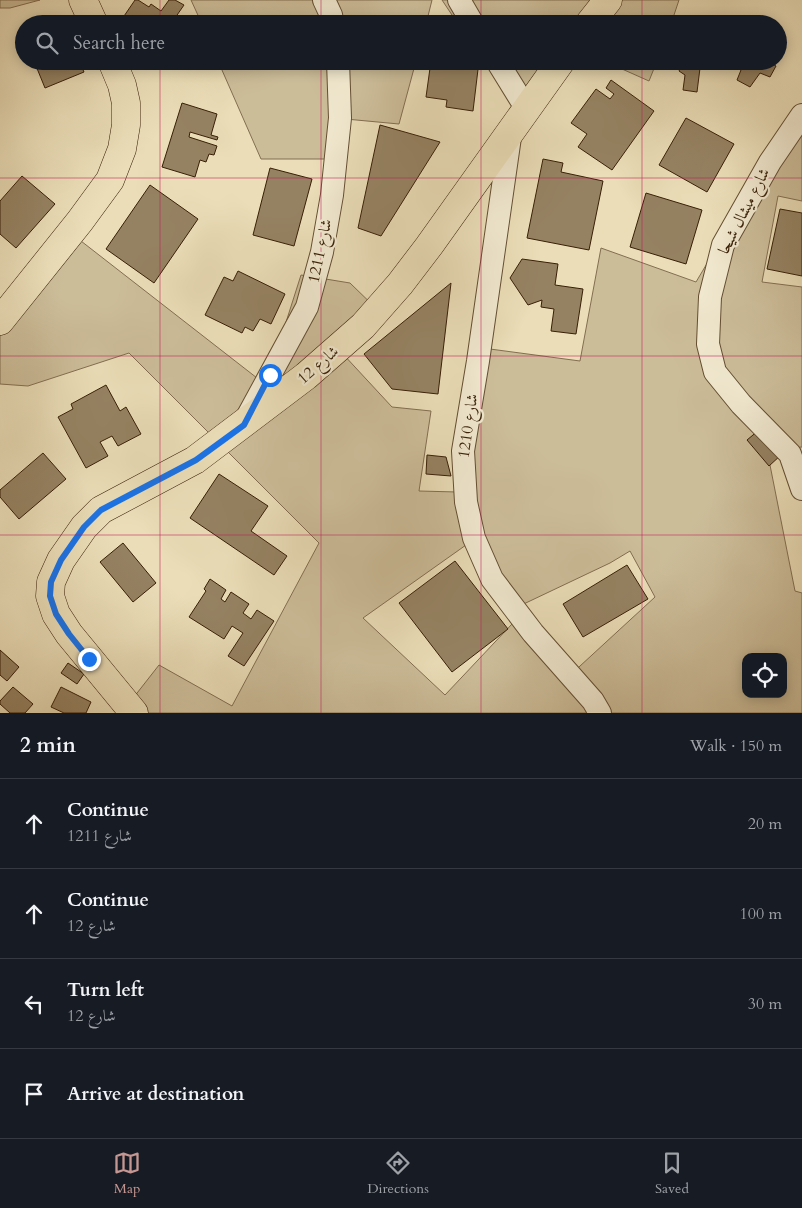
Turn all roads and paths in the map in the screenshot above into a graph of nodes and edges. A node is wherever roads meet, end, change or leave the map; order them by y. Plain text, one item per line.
1 (84, 0) edge
2 (324, 0) edge
3 (459, 0) edge
4 (608, 0) edge
5 (90, 15) edge
6 (331, 15) edge
7 (468, 15) edge
8 (596, 15) edge
9 (116, 70) edge
10 (338, 70) edge
11 (500, 70) edge
12 (554, 70) edge
13 (802, 115) edge
14 (519, 119) junction
15 (0, 321) edge
16 (244, 425) junction
17 (796, 453) edge
18 (802, 488) edge
19 (134, 713) edge
20 (600, 713) edge

1 - 5 main road
2 - 6 street
3 - 7 street
4 - 8 main road
9 - 15 main road
10 - 16 street, شارع 1211
11 - 14 street
12 - 14 main road, شارع 12
13 - 17 street, شارع ميشال شيحا
14 - 16 main road, شارع 12
14 - 20 street, شارع 1210
16 - 19 main road, شارع 12
17 - 18 street

